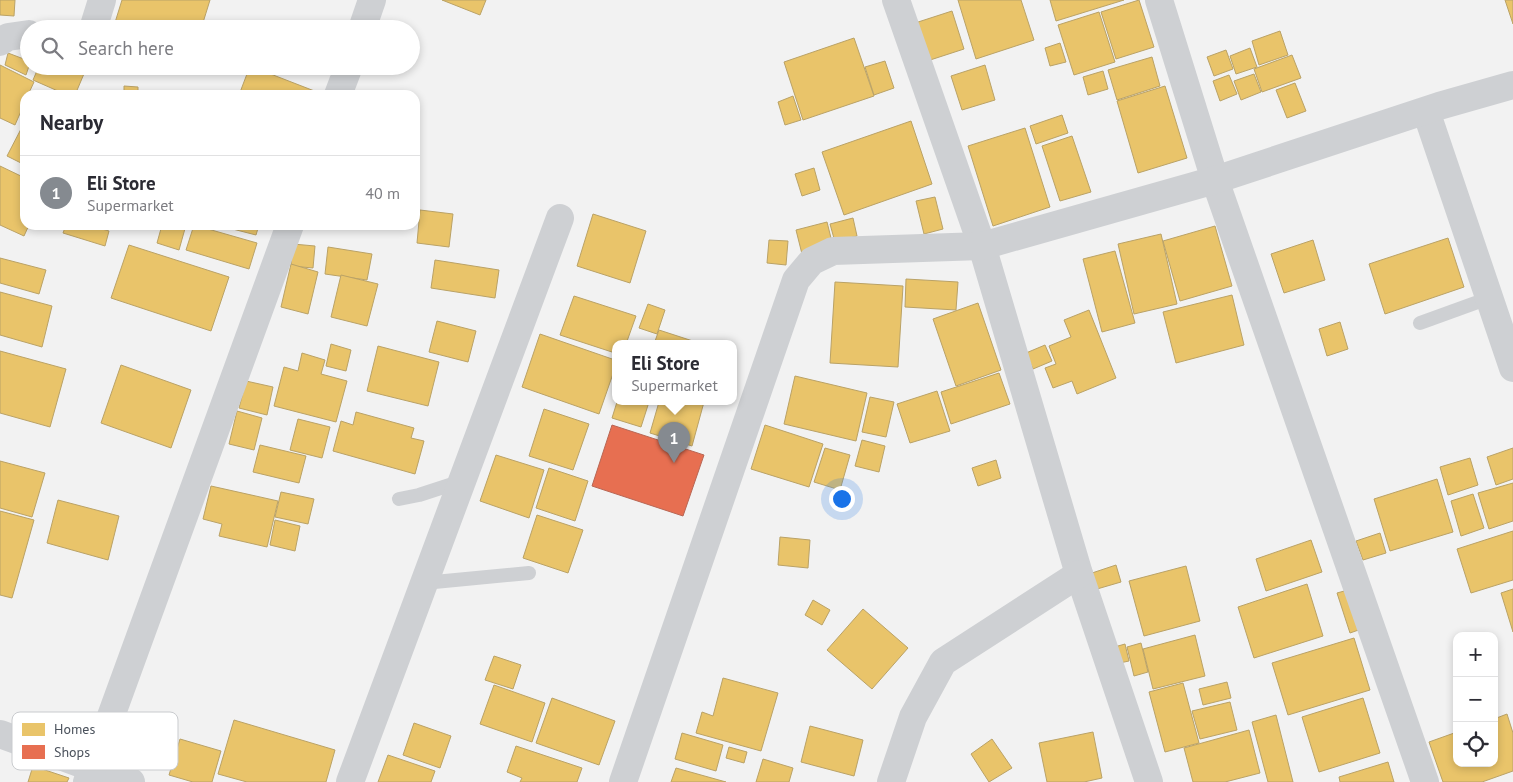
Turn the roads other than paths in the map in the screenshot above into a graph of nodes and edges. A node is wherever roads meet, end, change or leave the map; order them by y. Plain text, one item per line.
1 (102, 0) edge
2 (372, 0) edge
3 (896, 0) edge
4 (1159, 0) edge
5 (96, 20) edge
6 (365, 20) edge
7 (20, 35) edge
8 (0, 42) edge
9 (346, 75) edge
10 (1513, 85) edge
11 (340, 90) edge
12 (1426, 111) junction
13 (1214, 180) junction
14 (560, 218) dead end
15 (288, 230) edge
16 (982, 246) junction
17 (1489, 298) junction
18 (1420, 323) dead end
19 (1513, 368) edge
20 (462, 481) junction
21 (399, 498) dead end
22 (528, 573) dead end
23 (1079, 574) junction
24 (424, 583) junction
25 (113, 712) edge
26 (0, 734) edge
27 (12, 739) edge
28 (90, 775) edge
29 (131, 782) edge
30 (350, 782) edge
31 (623, 782) edge
32 (891, 782) edge
33 (1149, 782) edge
34 (1425, 782) edge

1 - 5 street
2 - 6 street
3 - 16 street
4 - 13 street
7 - 8 street
9 - 11 street
10 - 12 street
12 - 13 street
12 - 17 street
13 - 16 street
13 - 34 street
14 - 20 street
15 - 25 street
16 - 23 street
16 - 31 street
17 - 18 lane
17 - 19 street
20 - 21 lane
20 - 24 street
22 - 24 lane
23 - 32 street
23 - 33 street
24 - 30 street
26 - 27 street
28 - 29 street

